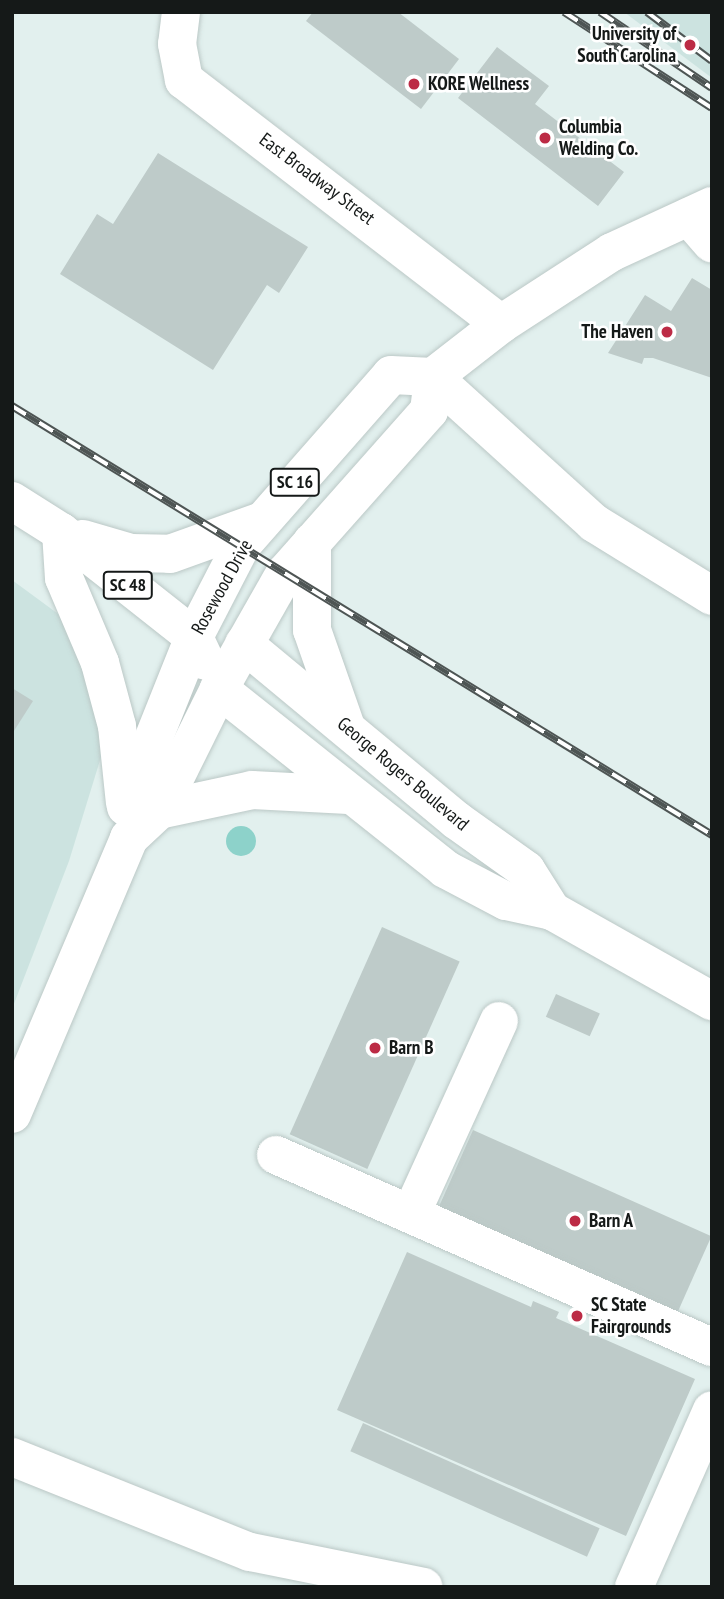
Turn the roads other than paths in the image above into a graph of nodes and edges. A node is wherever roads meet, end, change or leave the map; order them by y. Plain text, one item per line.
1 (181, 12) edge
2 (704, 222) edge
3 (501, 324) junction
4 (433, 377) junction
5 (12, 501) edge
6 (262, 521) junction
7 (61, 532) junction
8 (312, 542) junction
9 (712, 596) edge
10 (194, 637) junction
11 (244, 644) junction
12 (219, 690) junction
13 (345, 724) junction
14 (349, 795) junction
15 (138, 818) junction
16 (552, 911) junction
17 (712, 1001) edge
18 (499, 1021) dead end
19 (12, 1114) edge
20 (276, 1155) dead end
21 (411, 1214) junction
22 (712, 1347) edge
23 (712, 1410) edge
24 (12, 1457) edge
25 (308, 1577) edge
26 (424, 1587) edge
27 (634, 1587) edge

1 - 3 main road, East Broadway Street
2 - 3 main road
3 - 4 main road
4 - 6 main road, Rosewood Drive / SC 16
4 - 8 main road, Rosewood Drive / SC 16
4 - 9 main road
5 - 7 main road, SC 48
6 - 7 main road
6 - 10 main road, Rosewood Drive / SC 16
7 - 10 main road, SC 48
7 - 15 main road
8 - 11 main road, Rosewood Drive / SC 16
8 - 13 main road
10 - 11 main road
10 - 12 main road
10 - 15 main road, Rosewood Drive / SC 16
11 - 12 main road, Rosewood Drive
11 - 13 main road, George Rogers Boulevard
12 - 14 main road, George Rogers Boulevard
12 - 15 main road, Rosewood Drive
13 - 16 main road, George Rogers Boulevard
14 - 15 main road
14 - 16 main road, George Rogers Boulevard
15 - 19 main road, Rosewood Drive
16 - 17 main road, George Rogers Boulevard
18 - 21 main road
20 - 21 main road
21 - 22 main road
23 - 27 main road
24 - 25 main road
25 - 26 main road

